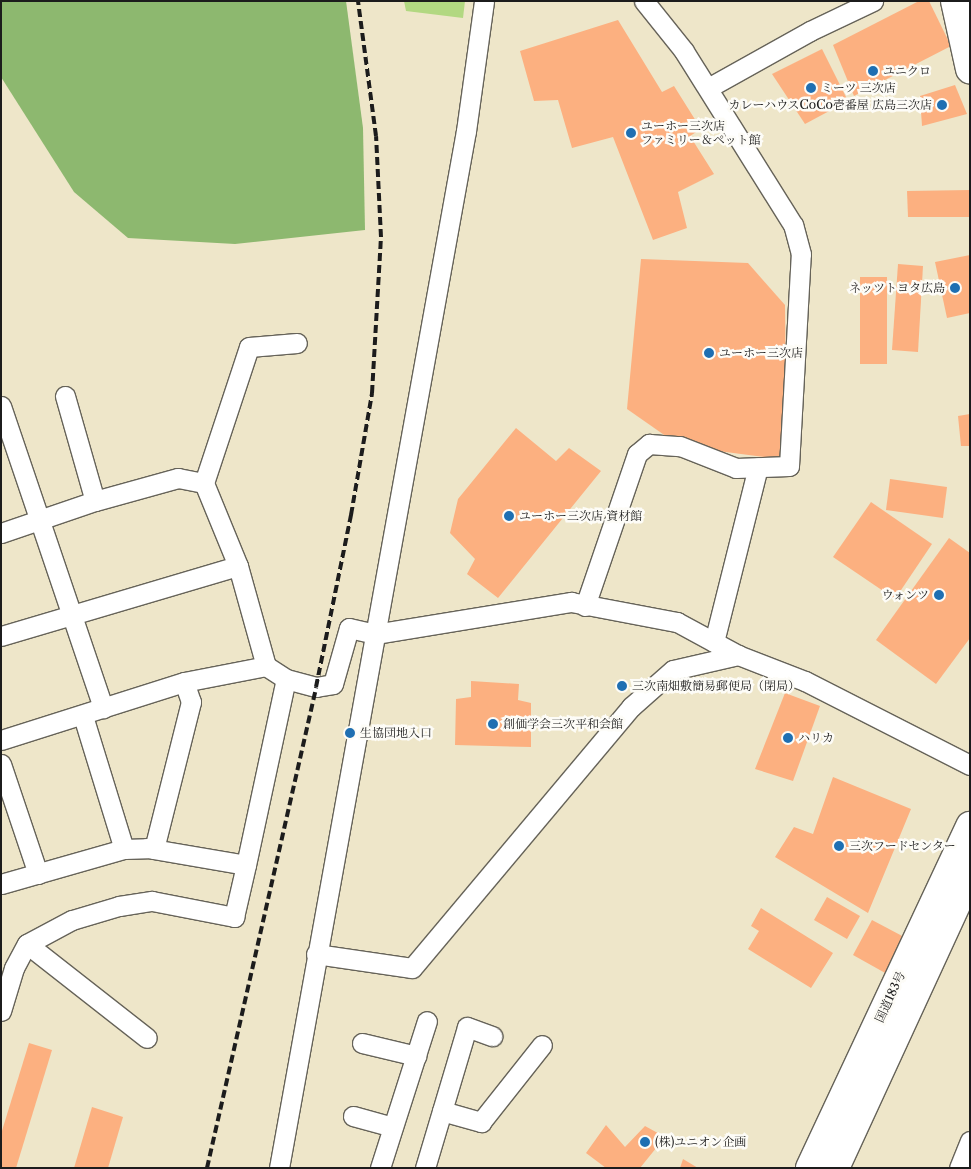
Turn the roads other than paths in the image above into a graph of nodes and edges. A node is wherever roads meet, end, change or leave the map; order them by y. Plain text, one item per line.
1 (484, 1) edge
2 (644, 1) edge
3 (873, 1) edge
4 (955, 1) edge
5 (970, 69) edge
6 (708, 88) junction
7 (297, 343) dead end
8 (65, 396) dead end
9 (1, 406) edge
10 (6, 433) edge
11 (758, 467) junction
12 (204, 483) junction
13 (95, 501) junction
14 (38, 521) junction
15 (1, 533) edge
16 (238, 566) junction
17 (585, 606) junction
18 (74, 614) junction
19 (375, 634) junction
20 (1, 636) edge
21 (714, 642) junction
22 (738, 655) junction
23 (266, 666) junction
24 (286, 679) junction
25 (184, 682) junction
26 (103, 708) junction
27 (83, 716) junction
28 (1, 740) edge
29 (1, 764) edge
30 (970, 765) edge
31 (970, 826) edge
32 (124, 849) junction
33 (154, 849) junction
34 (246, 864) junction
35 (38, 874) junction
36 (970, 875) edge
37 (1, 884) edge
38 (27, 944) junction
39 (316, 954) junction
40 (1, 1011) edge
41 (427, 1021) dead end
42 (492, 1036) dead end
43 (147, 1038) dead end
44 (362, 1043) dead end
45 (542, 1045) dead end
46 (416, 1056) junction
47 (442, 1111) junction
48 (353, 1116) dead end
49 (393, 1127) junction
50 (970, 1142) edge
51 (279, 1168) edge
52 (380, 1168) edge
53 (425, 1168) edge
54 (810, 1168) edge
55 (835, 1168) edge
56 (959, 1168) edge

1 - 19 street
2 - 6 street
3 - 6 street
4 - 5 highway
6 - 11 street
7 - 12 street
8 - 13 street
9 - 10 street
10 - 14 street
11 - 17 street
11 - 21 street
12 - 13 street
12 - 16 street
13 - 14 street
14 - 15 street
14 - 18 street
16 - 18 street
16 - 23 street
17 - 19 street
17 - 21 street
18 - 20 street
18 - 26 street
19 - 24 street
19 - 39 street
21 - 22 street
22 - 30 street
22 - 39 street
23 - 24 street
23 - 25 street
24 - 34 street
25 - 26 street
25 - 33 street
26 - 27 street
27 - 28 street
27 - 32 street
29 - 35 street
31 - 54 highway, 国道183号
32 - 33 street
32 - 35 street
33 - 34 street
34 - 38 street
35 - 37 street
36 - 55 highway, 国道183号
38 - 40 street
38 - 43 street
39 - 51 street
41 - 46 street
42 - 47 street
44 - 46 street
45 - 47 street
46 - 49 street
47 - 53 street
48 - 49 street
49 - 52 street
50 - 56 street

